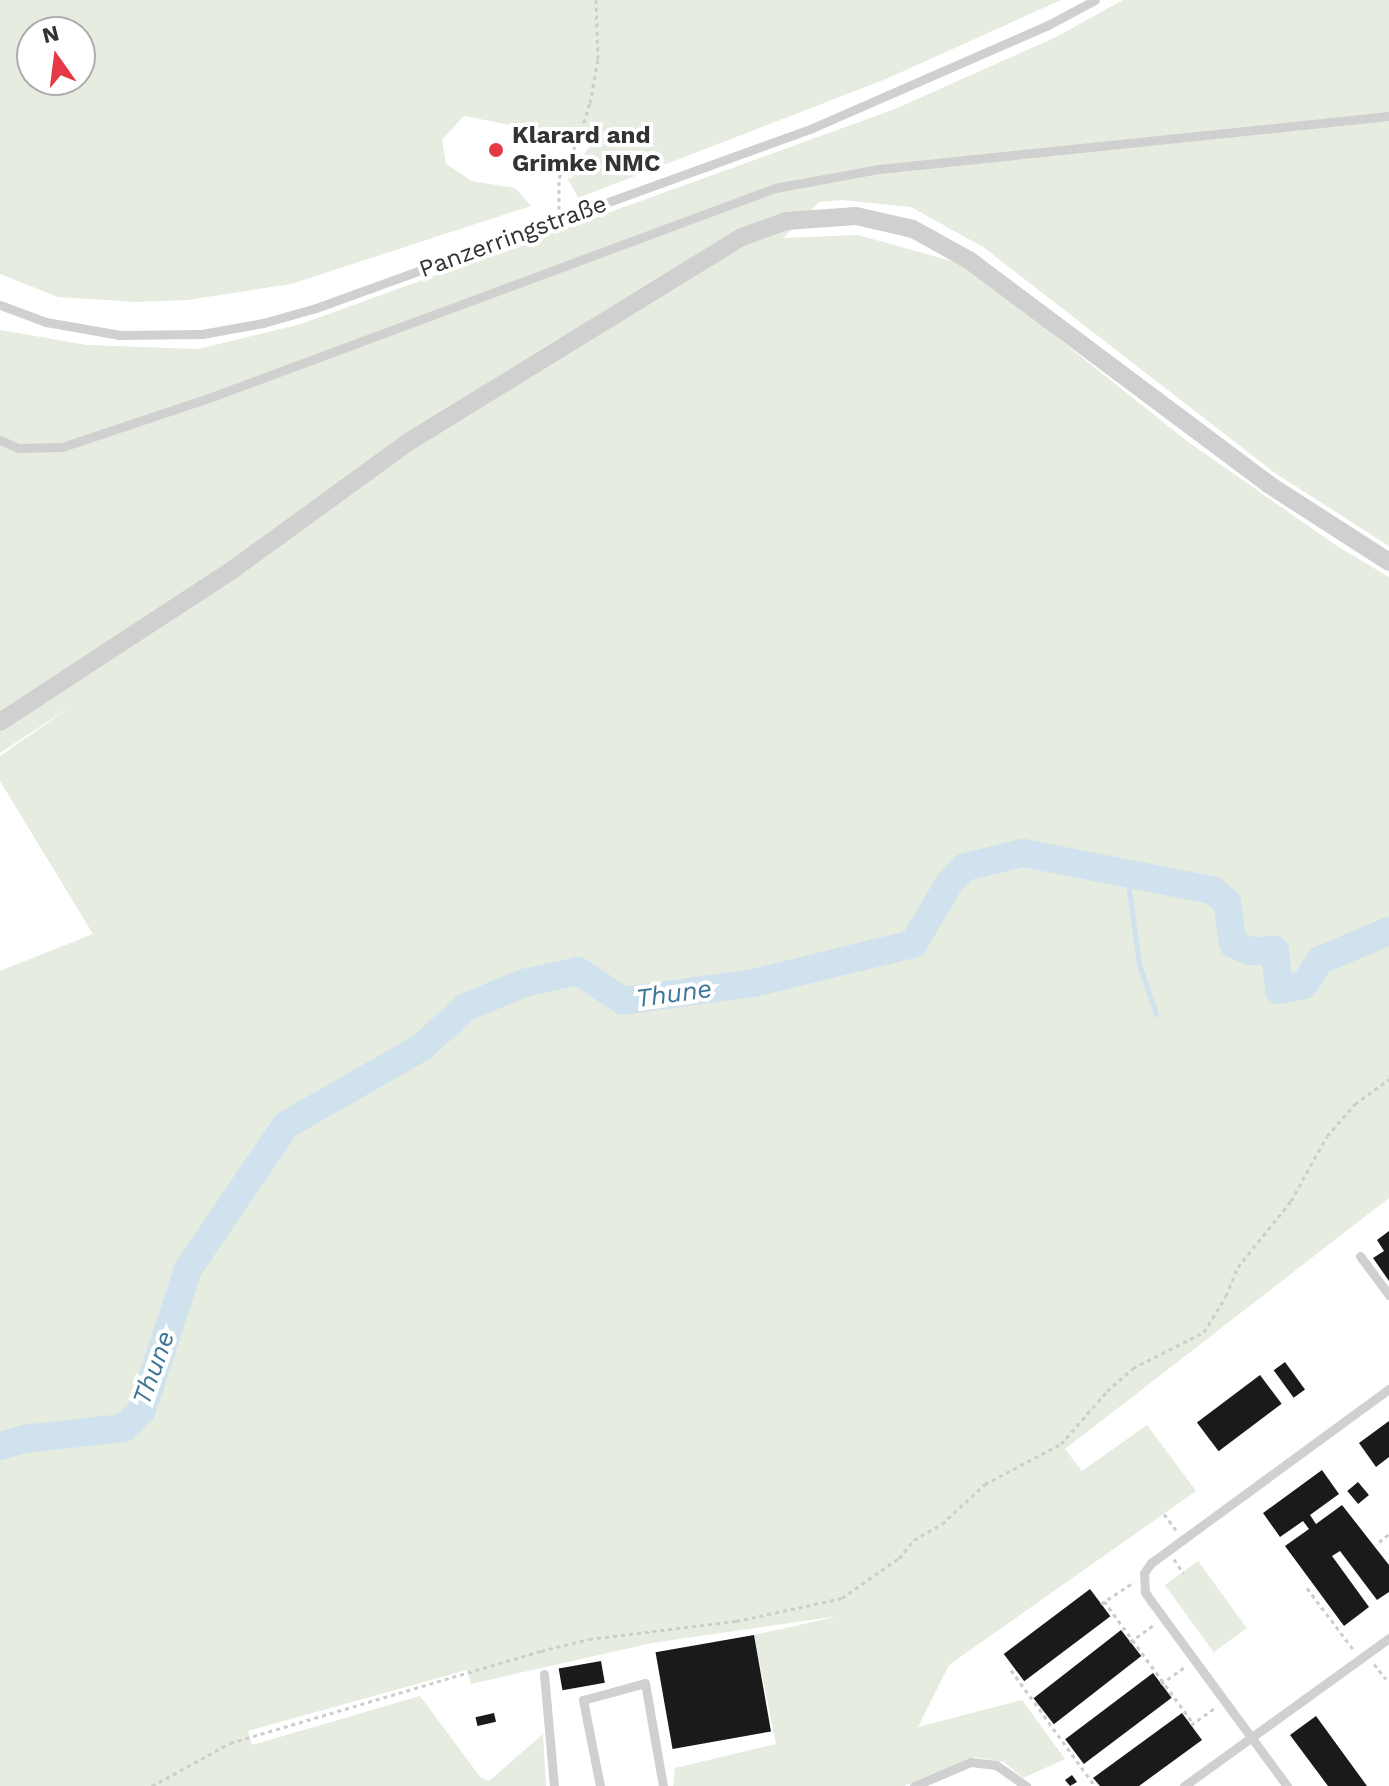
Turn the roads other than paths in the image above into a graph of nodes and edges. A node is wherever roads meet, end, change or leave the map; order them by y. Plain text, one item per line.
1 (1095, 0) edge
2 (1389, 116) edge
3 (0, 305) edge
4 (0, 440) edge
5 (1389, 562) edge
6 (0, 722) edge
7 (1360, 1256) dead end
8 (1389, 1295) edge
9 (1389, 1389) edge
10 (1389, 1638) edge
11 (544, 1674) dead end
12 (1251, 1737) junction
13 (554, 1786) edge
14 (600, 1786) edge
15 (663, 1786) edge
16 (914, 1786) edge
17 (1026, 1786) edge
18 (1184, 1786) edge
19 (1287, 1786) edge

1 - 3 lane, Panzerringstraße
2 - 4 lane
5 - 6 street
7 - 8 lane
9 - 12 lane
10 - 12 lane
11 - 13 lane
12 - 18 lane
12 - 19 lane
14 - 15 lane
16 - 17 lane

